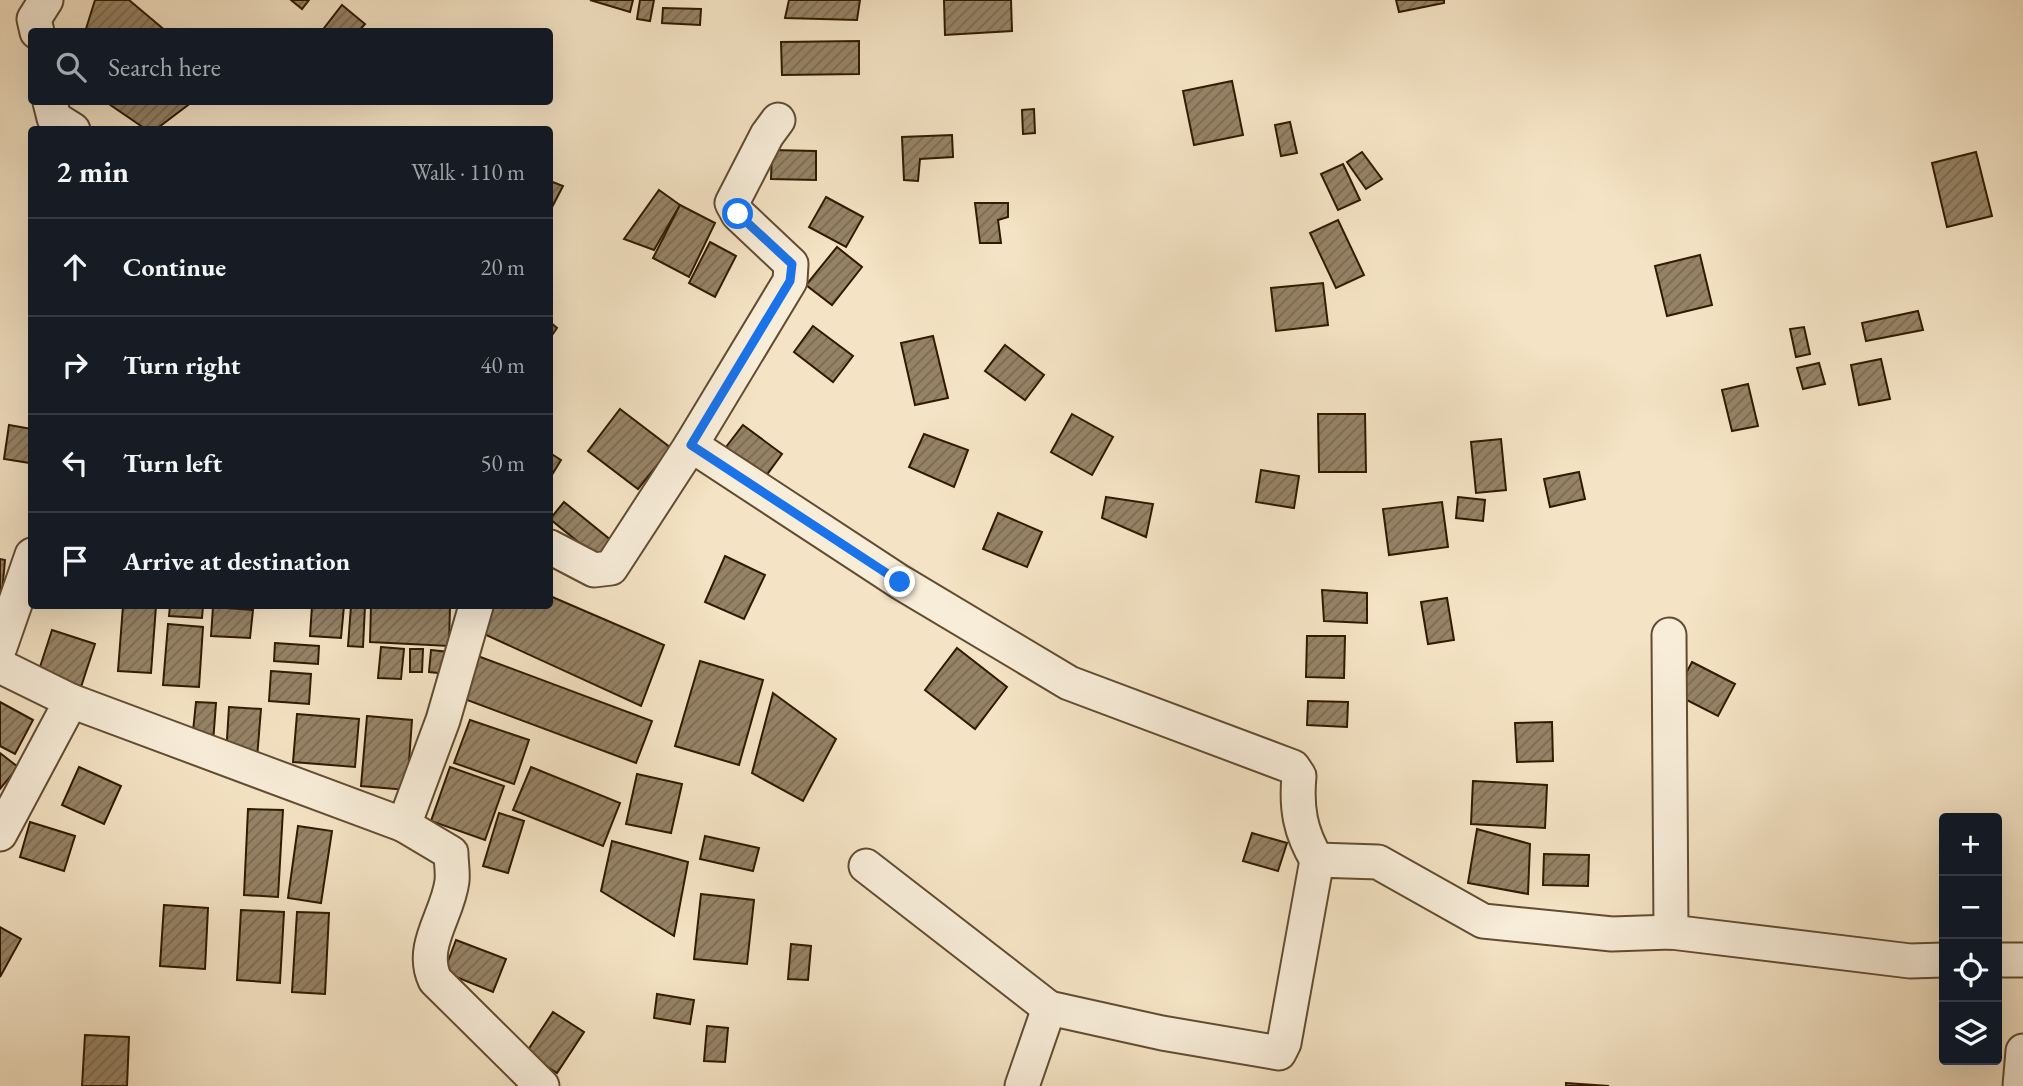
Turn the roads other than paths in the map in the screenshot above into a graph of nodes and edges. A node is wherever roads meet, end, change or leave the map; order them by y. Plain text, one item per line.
1 (46, 0) edge
2 (36, 28) edge
3 (51, 105) edge
4 (778, 120) dead end
5 (67, 126) edge
6 (691, 445) junction
7 (553, 549) edge
8 (28, 566) edge
9 (475, 609) edge
10 (1669, 635) dead end
11 (0, 647) edge
12 (0, 666) edge
13 (71, 701) junction
14 (404, 825) junction
15 (0, 834) edge
16 (1317, 860) junction
17 (866, 866) dead end
18 (1671, 932) junction
19 (1939, 960) edge
20 (2002, 960) edge
21 (2023, 960) edge
22 (1049, 1007) junction
23 (2023, 1051) edge
24 (542, 1086) edge
25 (1022, 1086) edge
26 (2020, 1086) edge

1 - 2 street
3 - 5 street
4 - 6 street
6 - 7 street
6 - 16 street
8 - 11 street
9 - 14 street
10 - 18 street
12 - 13 street
13 - 14 street
13 - 15 street
14 - 24 street
16 - 18 street
16 - 22 street
17 - 22 street
18 - 19 street
20 - 21 street
22 - 25 street
23 - 26 street

